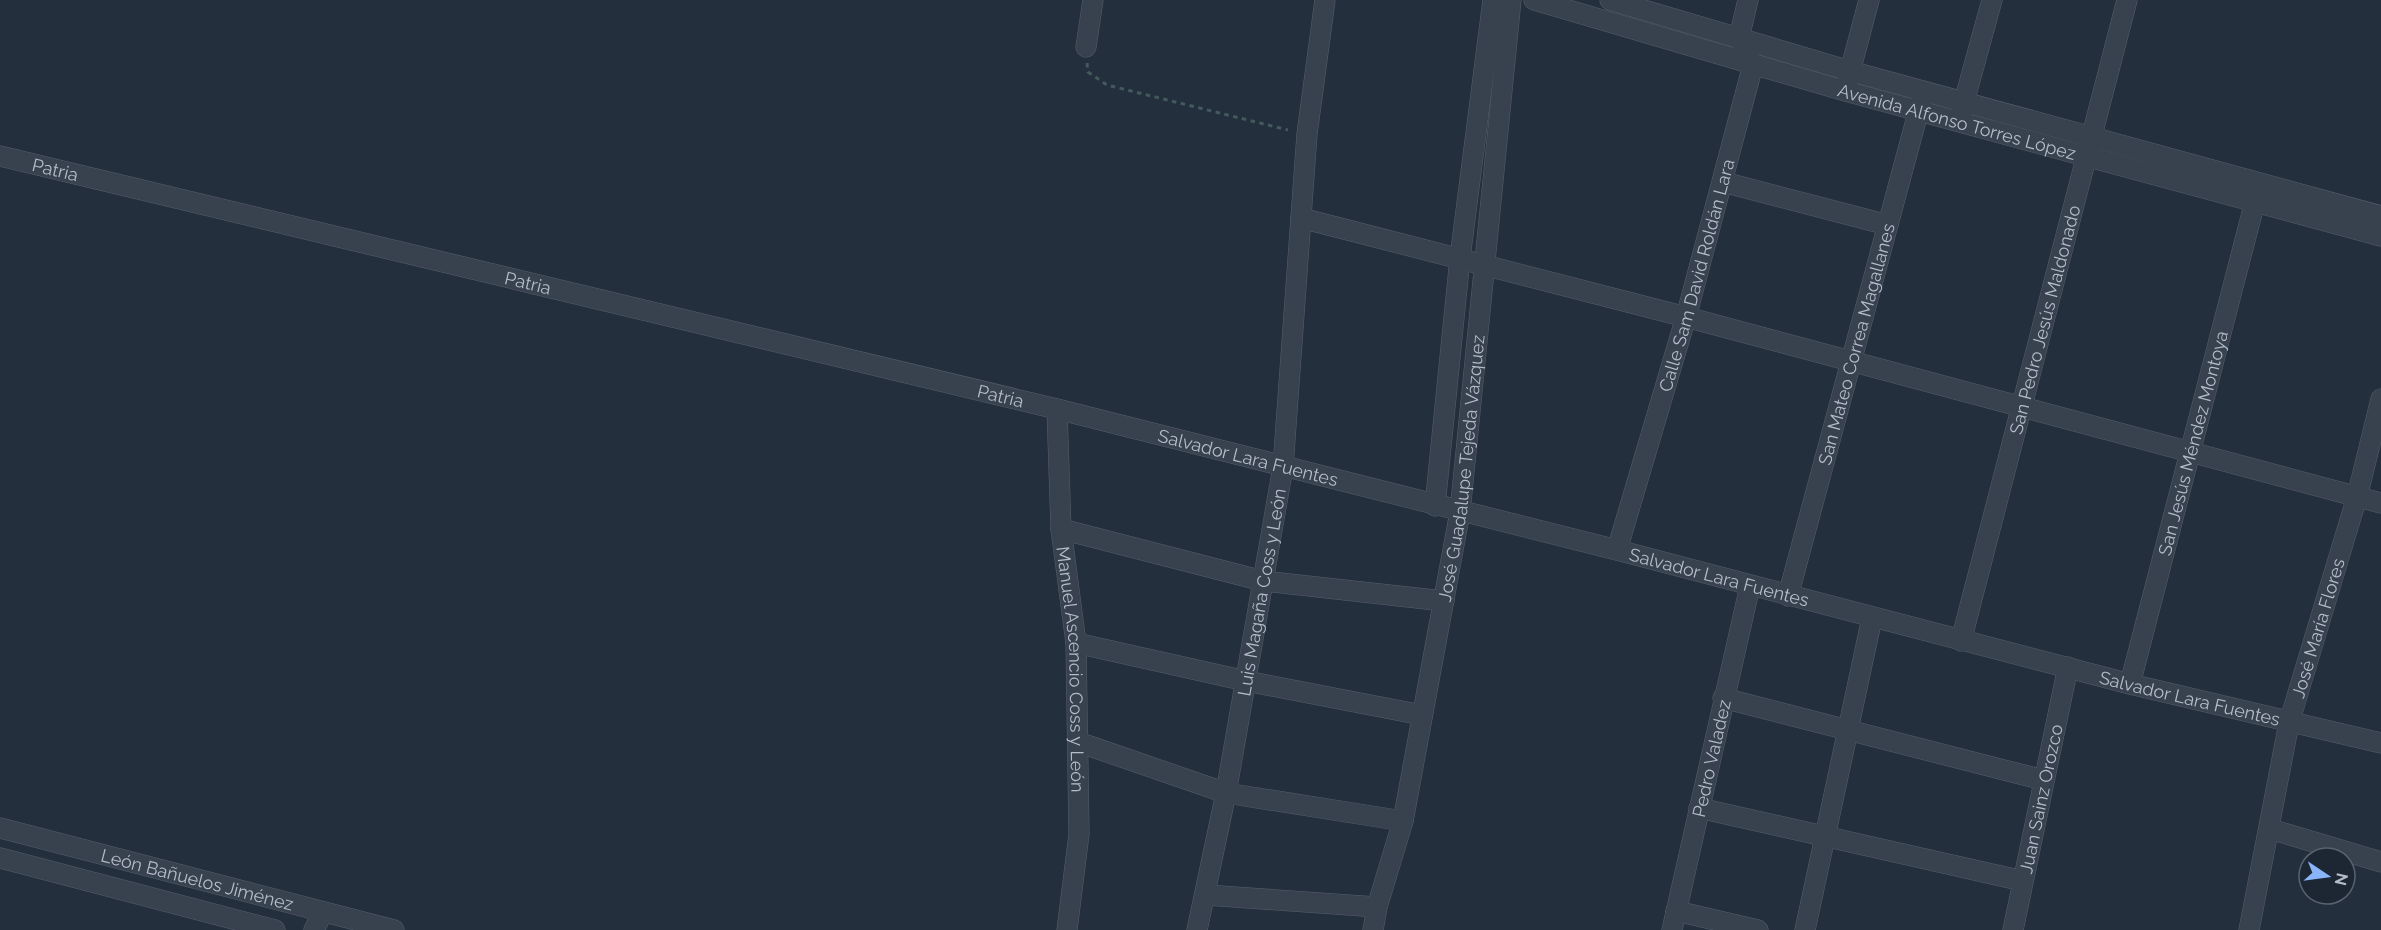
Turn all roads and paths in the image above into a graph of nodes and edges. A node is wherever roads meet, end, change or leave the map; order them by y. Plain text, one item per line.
1 (1093, 0) edge
2 (1325, 0) edge
3 (1493, 0) edge
4 (1511, 0) edge
5 (1534, 0) edge
6 (1611, 0) edge
7 (1748, 0) edge
8 (1869, 0) edge
9 (1992, 0) edge
10 (2127, 0) edge
11 (1738, 38) junction
12 (1086, 47) joint
13 (1753, 65) junction
14 (1850, 71) junction
15 (1924, 91) junction
16 (1845, 92) junction
17 (1964, 101) junction
18 (1919, 111) junction
19 (1959, 122) junction
20 (1307, 134) junction
21 (2091, 136) junction
22 (0, 156) edge
23 (2086, 156) junction
24 (1724, 182) junction
25 (2260, 182) junction
26 (2255, 202) junction
27 (2381, 216) edge
28 (1301, 218) junction
29 (1888, 225) junction
30 (2381, 236) edge
31 (1460, 258) junction
32 (1484, 264) junction
33 (1686, 317) junction
34 (1851, 362) junction
35 (2381, 399) edge
36 (2021, 407) junction
37 (1057, 409) junction
38 (2190, 452) junction
39 (1283, 466) junction
40 (2357, 496) junction
41 (2381, 503) edge
42 (1435, 506) junction
43 (1460, 512) junction
44 (1061, 529) junction
45 (1617, 550) junction
46 (1263, 581) junction
47 (1750, 586) junction
48 (1788, 596) junction
49 (1444, 601) junction
50 (1872, 618) junction
51 (1961, 640) junction
52 (1076, 643) junction
53 (2068, 667) junction
54 (1246, 681) junction
55 (2130, 684) junction
56 (1723, 698) junction
57 (1422, 716) junction
58 (2289, 723) junction
59 (1847, 730) junction
60 (1078, 742) junction
61 (2381, 743) edge
62 (2043, 780) junction
63 (1226, 793) junction
64 (1700, 808) junction
65 (1403, 821) junction
66 (0, 828) edge
67 (2270, 829) junction
68 (1826, 836) junction
69 (0, 858) edge
70 (2381, 862) edge
71 (2023, 881) junction
72 (1206, 895) junction
73 (1377, 907) junction
74 (322, 912) junction
75 (1674, 920) edge
76 (373, 927) edge
77 (275, 930) edge
78 (314, 930) edge
79 (394, 930) edge
80 (1067, 930) edge
81 (1197, 930) edge
82 (1373, 930) edge
83 (1758, 930) edge
84 (1805, 930) edge
85 (2013, 930) edge
86 (2249, 930) edge

1 - 12 street
2 - 20 street, Luis Magaña Coss y León
3 - 31 street, José Guadalupe Tejeda Vázquez
4 - 32 street, José Guadalupe Tejeda Vázquez
5 - 13 street, Avenida Alfonso Torres López
6 - 11 street, Avenida Alfonso Torres López
7 - 11 street
8 - 14 street
9 - 17 street
10 - 21 street, San Pedro Jesús Maldonado
11 - 13 street
11 - 14 street, Avenida Alfonso Torres López
12 - 20 path
13 - 16 street, Avenida Alfonso Torres López
13 - 24 street, Calle Sam David Roldán Lara
14 - 15 street, Avenida Alfonso Torres López
14 - 16 street
15 - 17 street, Avenida Alfonso Torres López
15 - 18 street, San Mateo Correa Magallanes
16 - 18 street, Avenida Alfonso Torres López
17 - 19 street
17 - 21 street, Avenida Alfonso Torres López
18 - 19 street, Avenida Alfonso Torres López
18 - 29 street, San Mateo Correa Magallanes
19 - 23 street, Avenida Alfonso Torres López
20 - 28 street, Luis Magaña Coss y León
21 - 23 street, San Pedro Jesús Maldonado
21 - 25 street, Avenida Alfonso Torres López
22 - 37 street, Patria
23 - 26 street, Avenida Alfonso Torres López
23 - 36 street, San Pedro Jesús Maldonado
24 - 29 street
24 - 33 street, Calle Sam David Roldán Lara
25 - 26 street, San Jesús Méndez Montoya
25 - 27 street, Avenida Alfonso Torres López
26 - 30 street, Avenida Alfonso Torres López
26 - 38 street, San Jesús Méndez Montoya
28 - 31 street
28 - 39 street, Luis Magaña Coss y León
29 - 34 street, San Mateo Correa Magallanes
31 - 32 street
31 - 42 street, José Guadalupe Tejeda Vázquez
32 - 33 street
32 - 43 street, José Guadalupe Tejeda Vázquez
33 - 34 street
33 - 45 street, Calle Sam David Roldán Lara
34 - 36 street
34 - 48 street, San Mateo Correa Magallanes
35 - 40 street, José María Flores
36 - 38 street
36 - 51 street, San Pedro Jesús Maldonado
37 - 39 street, Salvador Lara Fuentes
37 - 44 street, Manuel Ascencio Coss y León
38 - 40 street
38 - 55 street, San Jesús Méndez Montoya
39 - 42 street, Salvador Lara Fuentes
39 - 46 street, Luis Magaña Coss y León
40 - 41 street
40 - 58 street, José María Flores
42 - 43 street, Salvador Lara Fuentes
43 - 45 street, Salvador Lara Fuentes
43 - 49 street, José Guadalupe Tejeda Vázquez
44 - 46 street
44 - 52 street, Manuel Ascencio Coss y León
45 - 47 street, Salvador Lara Fuentes
46 - 49 street
46 - 54 street, Luis Magaña Coss y León
47 - 48 street, Salvador Lara Fuentes
47 - 56 street, Pedro Valadez
48 - 50 street, Salvador Lara Fuentes
49 - 57 street, José Guadalupe Tejeda Vázquez
50 - 51 street, Salvador Lara Fuentes
50 - 59 street
51 - 53 street, Salvador Lara Fuentes
52 - 54 street
52 - 60 street, Manuel Ascencio Coss y León
53 - 55 street, Salvador Lara Fuentes
53 - 62 street, Juan Sainz Orozco
54 - 57 street
54 - 63 street, Luis Magaña Coss y León
55 - 58 street, Salvador Lara Fuentes
56 - 59 street
56 - 64 street, Pedro Valadez
57 - 65 street, José Guadalupe Tejeda Vázquez
58 - 61 street, Salvador Lara Fuentes
58 - 67 street, José María Flores
59 - 62 street
59 - 68 street
60 - 63 street
60 - 80 street, Manuel Ascencio Coss y León
62 - 71 street, Juan Sainz Orozco
63 - 65 street
63 - 72 street, Luis Magaña Coss y León
64 - 68 street
64 - 75 street, Pedro Valadez
65 - 73 street, José Guadalupe Tejeda Vázquez
66 - 74 street, León Bañuelos Jiménez
67 - 70 street
67 - 86 street, José María Flores
68 - 71 street
68 - 84 street
69 - 77 street, León Bañuelos Jiménez
71 - 85 street, Juan Sainz Orozco
72 - 73 street
72 - 81 street, Luis Magaña Coss y León
73 - 82 street, José Guadalupe Tejeda Vázquez
74 - 76 street, León Bañuelos Jiménez
74 - 78 street
75 - 83 street
76 - 79 street, León Bañuelos Jiménez

